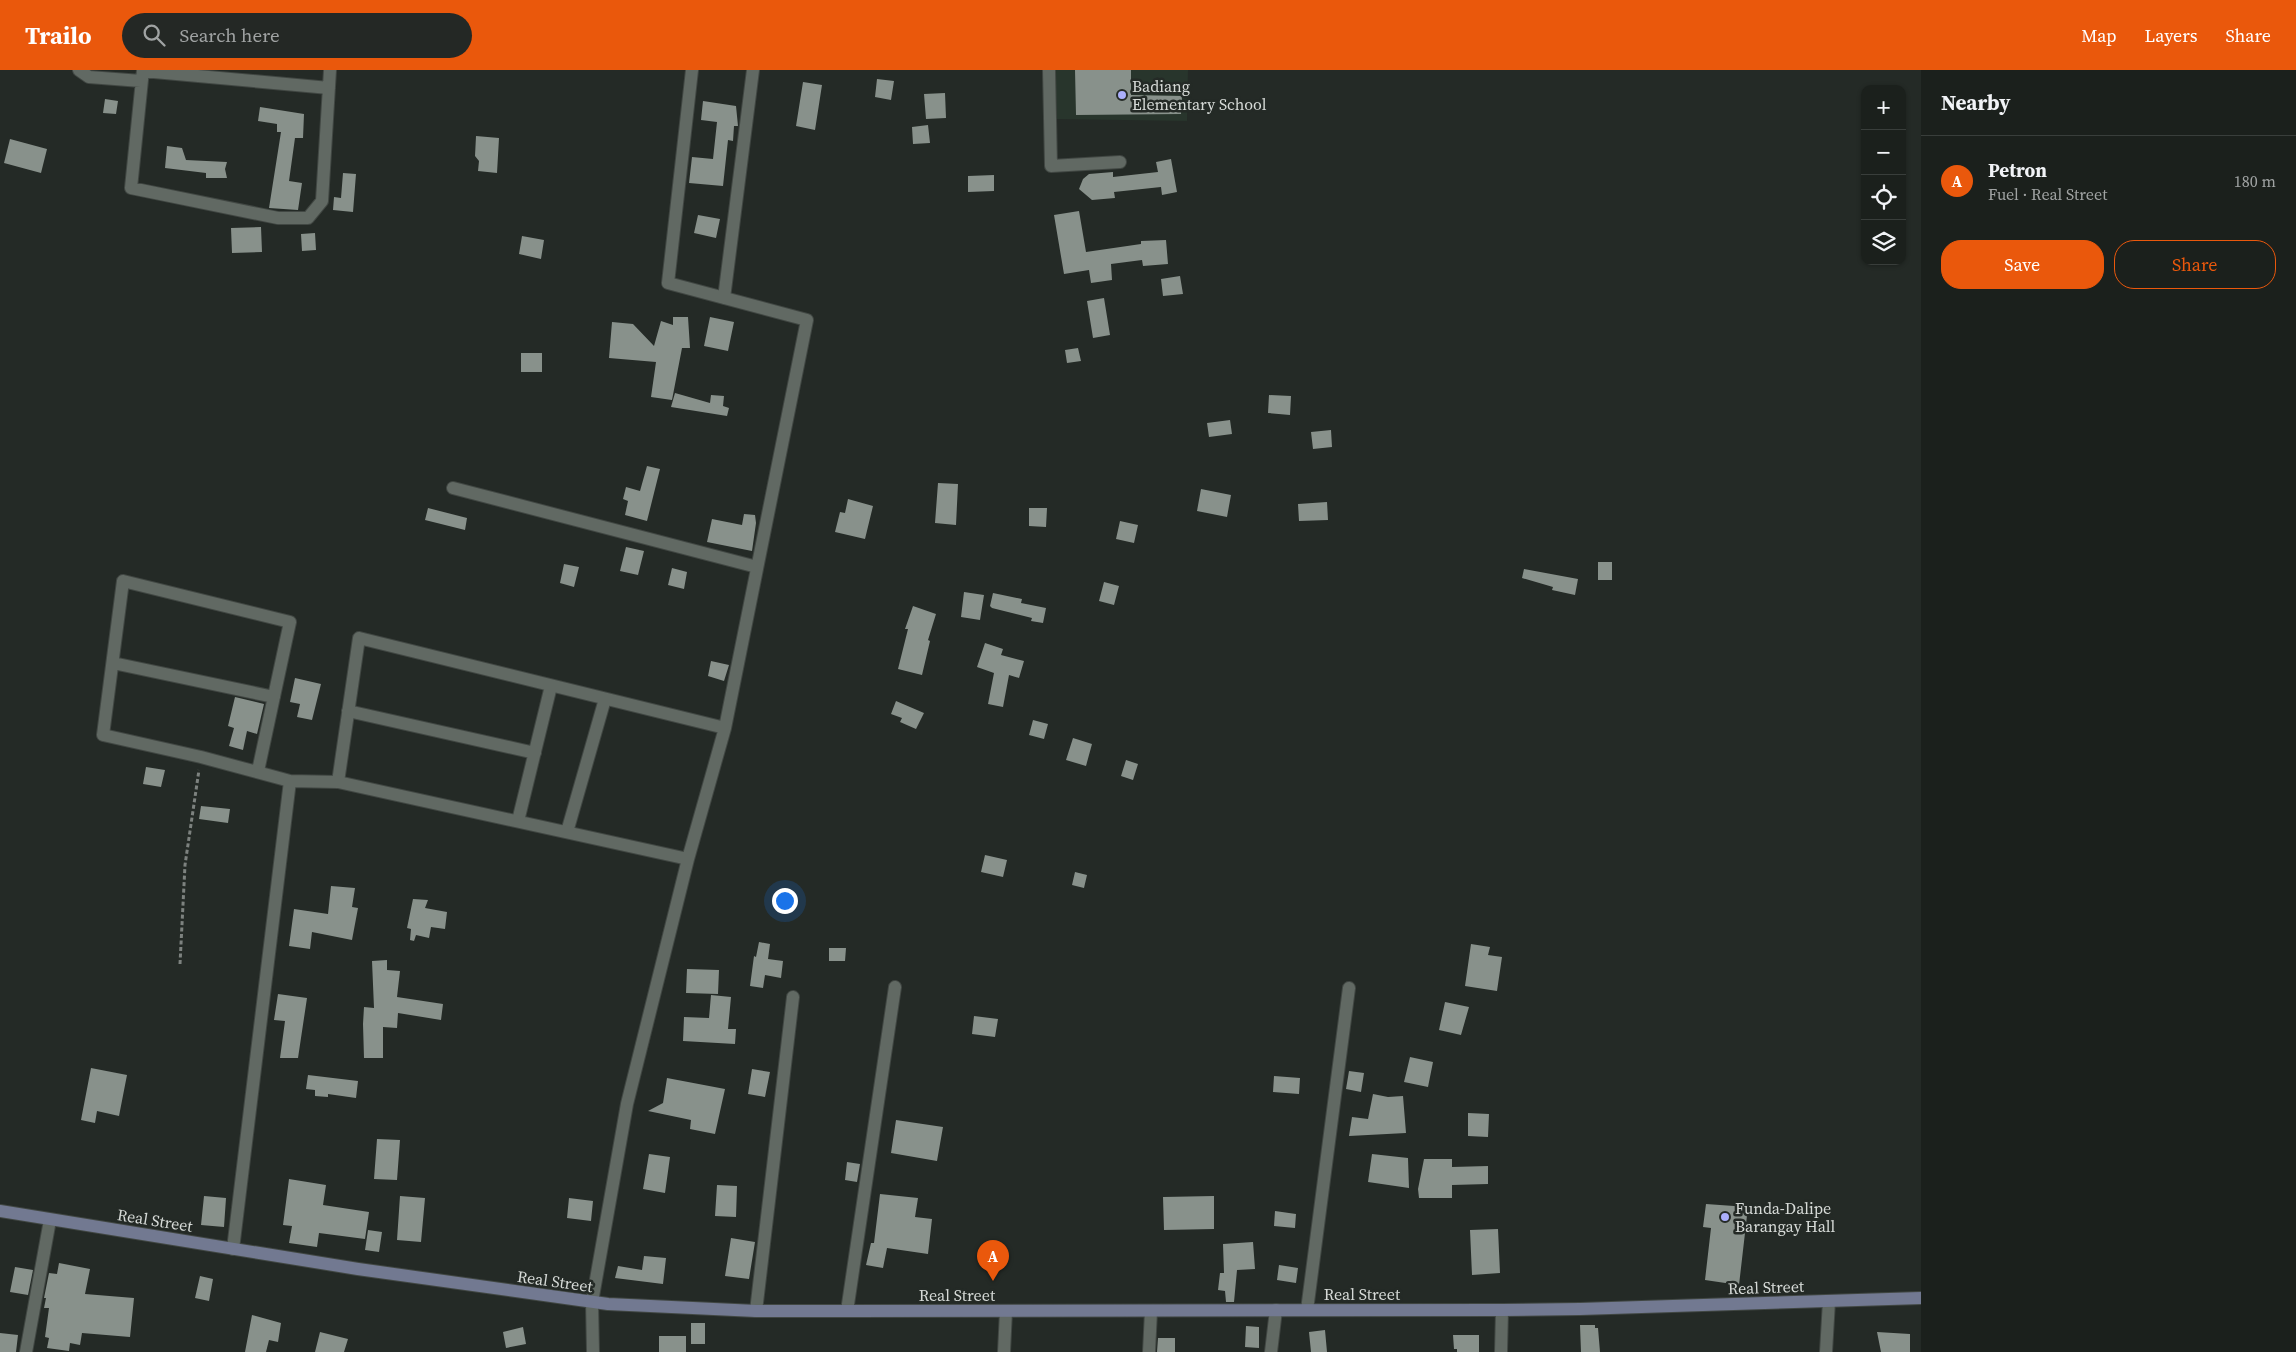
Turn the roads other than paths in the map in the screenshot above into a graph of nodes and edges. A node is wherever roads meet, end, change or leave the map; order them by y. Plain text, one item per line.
1 (79, 70) edge
2 (330, 70) edge
3 (692, 70) edge
4 (753, 70) edge
5 (1049, 70) edge
6 (142, 74) edge
7 (328, 88) junction
8 (1120, 162) dead end
9 (724, 298) junction
10 (453, 488) dead end
11 (757, 566) junction
12 (113, 663) junction
13 (551, 686) junction
14 (274, 696) junction
15 (605, 699) junction
16 (348, 711) junction
17 (725, 728) junction
18 (535, 753) junction
19 (258, 771) junction
20 (290, 781) junction
21 (338, 782) junction
22 (518, 821) junction
23 (567, 832) junction
24 (688, 859) junction
25 (895, 987) dead end
26 (1349, 988) dead end
27 (793, 997) dead end
28 (0, 1212) edge
29 (50, 1220) junction
30 (233, 1249) junction
31 (1921, 1298) edge
32 (1829, 1301) junction
33 (592, 1302) junction
34 (1276, 1310) junction
35 (1307, 1310) junction
36 (1502, 1310) junction
37 (756, 1311) junction
38 (847, 1311) junction
39 (1006, 1311) junction
40 (1151, 1311) junction
41 (26, 1352) edge
42 (593, 1352) edge
43 (1004, 1352) edge
44 (1149, 1352) edge
45 (1271, 1352) edge
46 (1501, 1352) edge
47 (1826, 1352) edge

1 - 6 street
2 - 7 street
3 - 9 street
4 - 9 street
5 - 8 street
6 - 7 street
6 - 7 street
9 - 11 street
10 - 11 street
11 - 17 street
12 - 14 street
12 - 14 street
12 - 19 street
13 - 15 street
13 - 16 street
13 - 18 street
14 - 19 street
15 - 17 street
15 - 23 street
16 - 18 street
16 - 21 street
17 - 24 street
18 - 22 street
19 - 20 street
20 - 21 street
20 - 30 street
21 - 22 street
22 - 23 street
23 - 24 street
24 - 33 street
25 - 38 street
26 - 35 street
27 - 37 street
28 - 29 main road, Real Street
29 - 30 main road, Real Street
29 - 41 street
30 - 33 main road, Real Street
31 - 32 main road, Real Street
32 - 36 main road, Real Street
32 - 47 street
33 - 37 main road, Real Street
33 - 42 street
34 - 35 main road, Real Street
34 - 40 main road, Real Street
34 - 45 street
35 - 36 main road, Real Street
36 - 46 street
37 - 38 main road, Real Street
38 - 39 main road, Real Street
39 - 40 main road, Real Street
39 - 43 street
40 - 44 street

